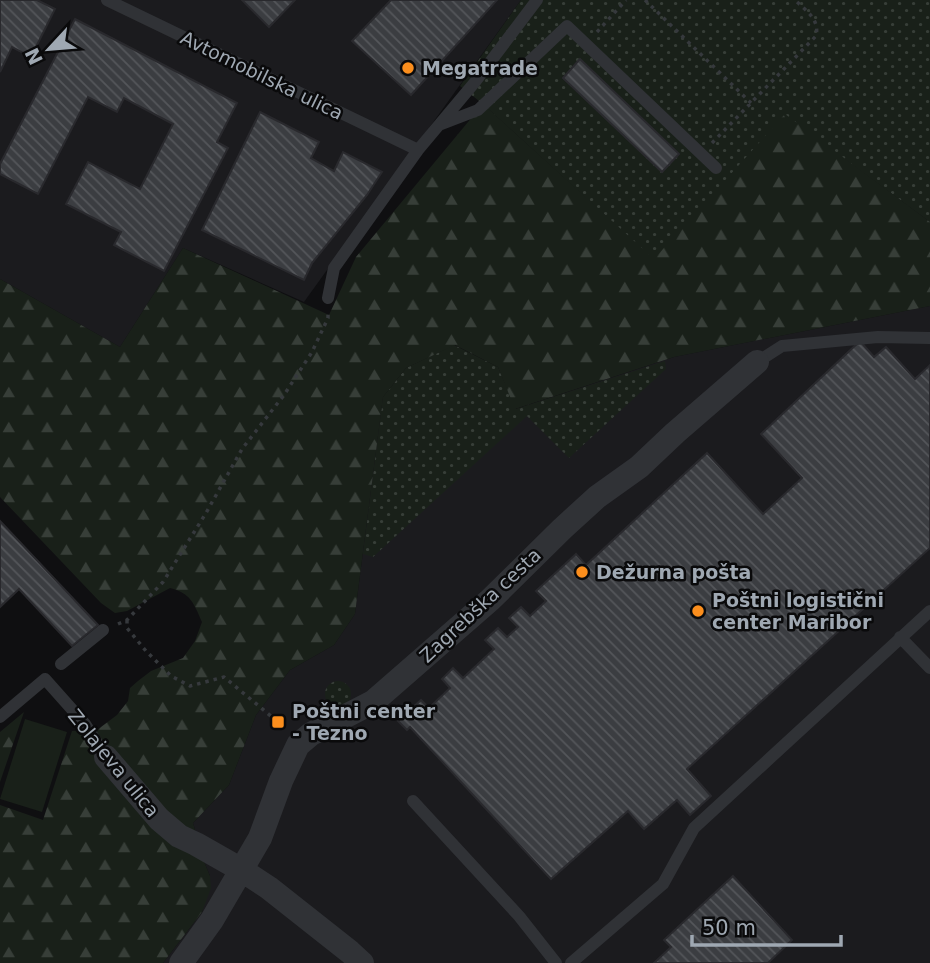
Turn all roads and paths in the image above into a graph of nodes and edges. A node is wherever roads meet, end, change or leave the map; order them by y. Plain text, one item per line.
1 (107, 0) edge
2 (537, 0) edge
3 (626, 0) edge
4 (645, 0) edge
5 (795, 0) edge
6 (585, 44) junction
7 (751, 103) junction
8 (439, 125) junction
9 (418, 150) junction
10 (701, 155) junction
11 (716, 168) dead end
12 (328, 298) joint
13 (930, 338) edge
14 (757, 362) joint
15 (930, 611) edge
16 (127, 620) junction
17 (103, 630) joint
18 (900, 637) junction
19 (61, 664) dead end
20 (930, 668) edge
21 (0, 717) edge
22 (278, 722) dead end
23 (106, 757) joint
24 (413, 801) dead end
25 (240, 869) junction
26 (181, 963) edge
27 (362, 963) edge
28 (556, 963) edge
29 (571, 963) edge

1 - 9 lane, Avtomobilska ulica
2 - 8 lane
3 - 6 path
4 - 7 path
5 - 7 path
6 - 8 lane
6 - 10 lane
7 - 10 path
8 - 9 lane
9 - 12 lane
10 - 11 lane
12 - 16 path
13 - 14 lane
14 - 25 street, Zagrebška cesta
15 - 18 lane
16 - 17 path
16 - 22 path
17 - 19 lane
18 - 20 lane
18 - 29 lane
21 - 23 lane, Zolajeva ulica
23 - 25 street, Zolajeva ulica
24 - 28 lane
25 - 26 street, Zagrebška cesta
25 - 27 street

